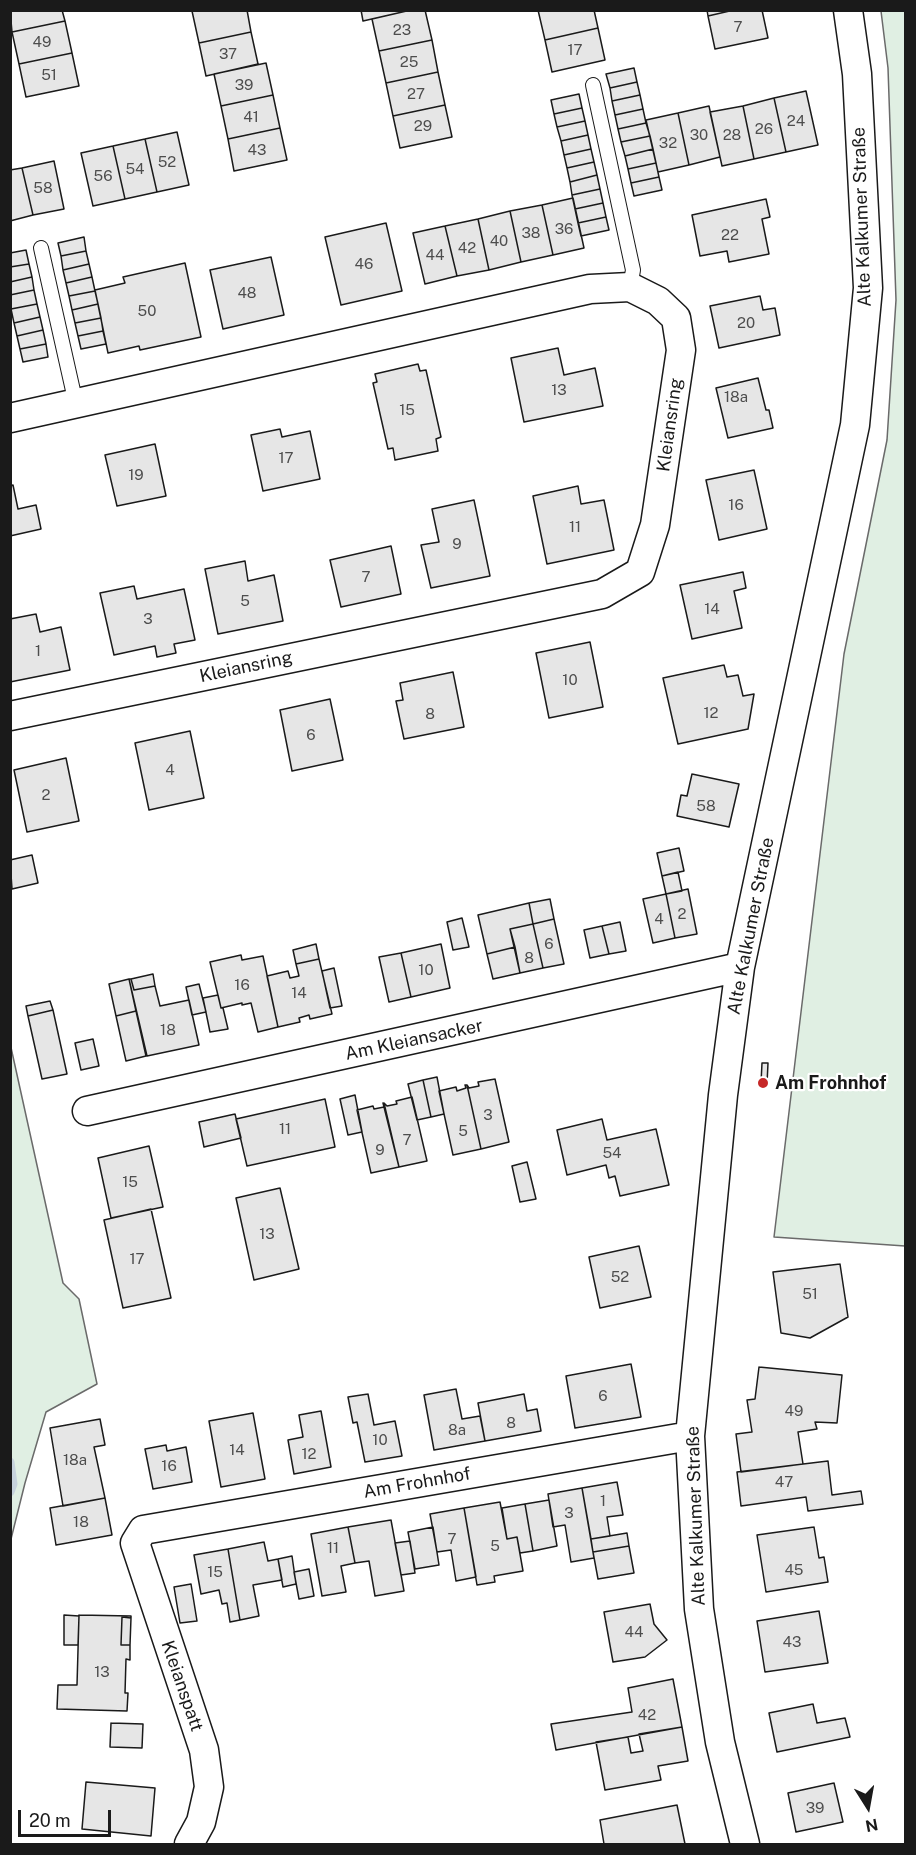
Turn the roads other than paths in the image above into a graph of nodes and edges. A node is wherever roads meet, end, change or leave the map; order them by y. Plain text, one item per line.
1 (848, 10) edge
2 (593, 85) dead end
3 (41, 248) dead end
4 (630, 287) junction
5 (75, 404) junction
6 (10, 418) edge
7 (10, 716) edge
8 (740, 967) junction
9 (87, 1111) dead end
10 (690, 1436) junction
11 (143, 1530) joint
12 (189, 1845) edge
13 (745, 1845) edge

1 - 8 street, Alte Kalkumer Straße
2 - 4 lane
3 - 5 lane
4 - 5 street, Kleiansring
4 - 7 street, Kleiansring
5 - 6 street, Kleiansring
8 - 9 street, Am Kleiansacker
8 - 10 street, Alte Kalkumer Straße
10 - 11 street, Am Frohnhof
10 - 13 street, Alte Kalkumer Straße
11 - 12 street, Kleianspatt

